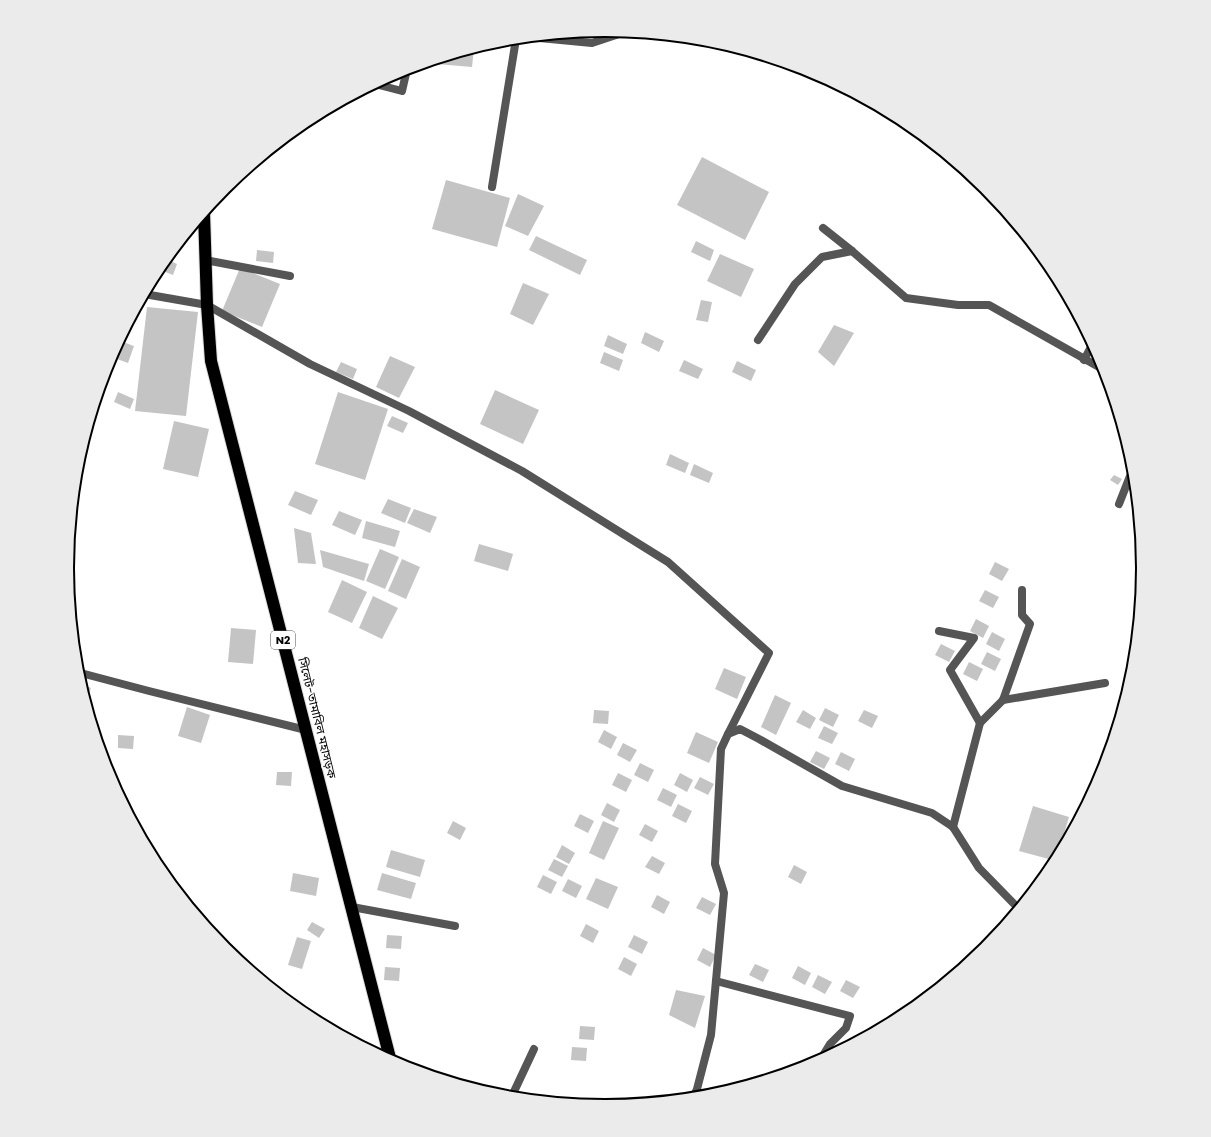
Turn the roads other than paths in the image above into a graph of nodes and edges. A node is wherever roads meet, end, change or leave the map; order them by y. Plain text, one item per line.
1 (610, 37) edge
2 (554, 40) edge
3 (515, 45) edge
4 (405, 76) edge
5 (383, 86) edge
6 (492, 187) dead end
7 (204, 220) edge
8 (823, 228) dead end
9 (852, 251) junction
10 (205, 260) junction
11 (290, 276) dead end
12 (150, 295) edge
13 (207, 305) junction
14 (758, 340) dead end
15 (1089, 349) edge
16 (1084, 360) junction
17 (1098, 367) edge
18 (1129, 478) edge
19 (1118, 504) dead end
20 (1022, 590) dead end
21 (939, 631) dead end
22 (84, 674) edge
23 (1105, 683) dead end
24 (1003, 700) junction
25 (980, 724) junction
26 (306, 730) junction
27 (728, 734) junction
28 (953, 827) junction
29 (1016, 906) edge
30 (352, 907) junction
31 (455, 926) dead end
32 (716, 981) junction
33 (534, 1049) dead end
34 (825, 1053) edge
35 (389, 1054) edge
36 (514, 1092) edge
37 (696, 1092) edge

1 - 2 street
3 - 6 street
4 - 5 street
7 - 10 highway, সিলেট-তামাবিল মহাসড়ক / N2
8 - 9 street
9 - 14 street
9 - 16 street
10 - 11 street
10 - 13 highway, সিলেট-তামাবিল মহাসড়ক / N2
12 - 13 street
13 - 26 highway, সিলেট-তামাবিল মহাসড়ক / N2
13 - 27 street
15 - 16 street
16 - 17 street
18 - 19 street
20 - 24 street
21 - 25 street
22 - 26 street
23 - 24 street
24 - 25 street
25 - 28 street
26 - 30 highway, সিলেট-তামাবিল মহাসড়ক / N2
27 - 28 street
27 - 32 street
28 - 29 street
30 - 31 street
30 - 35 highway, সিলেট-তামাবিল মহাসড়ক / N2
32 - 34 street
32 - 37 street
33 - 36 street

